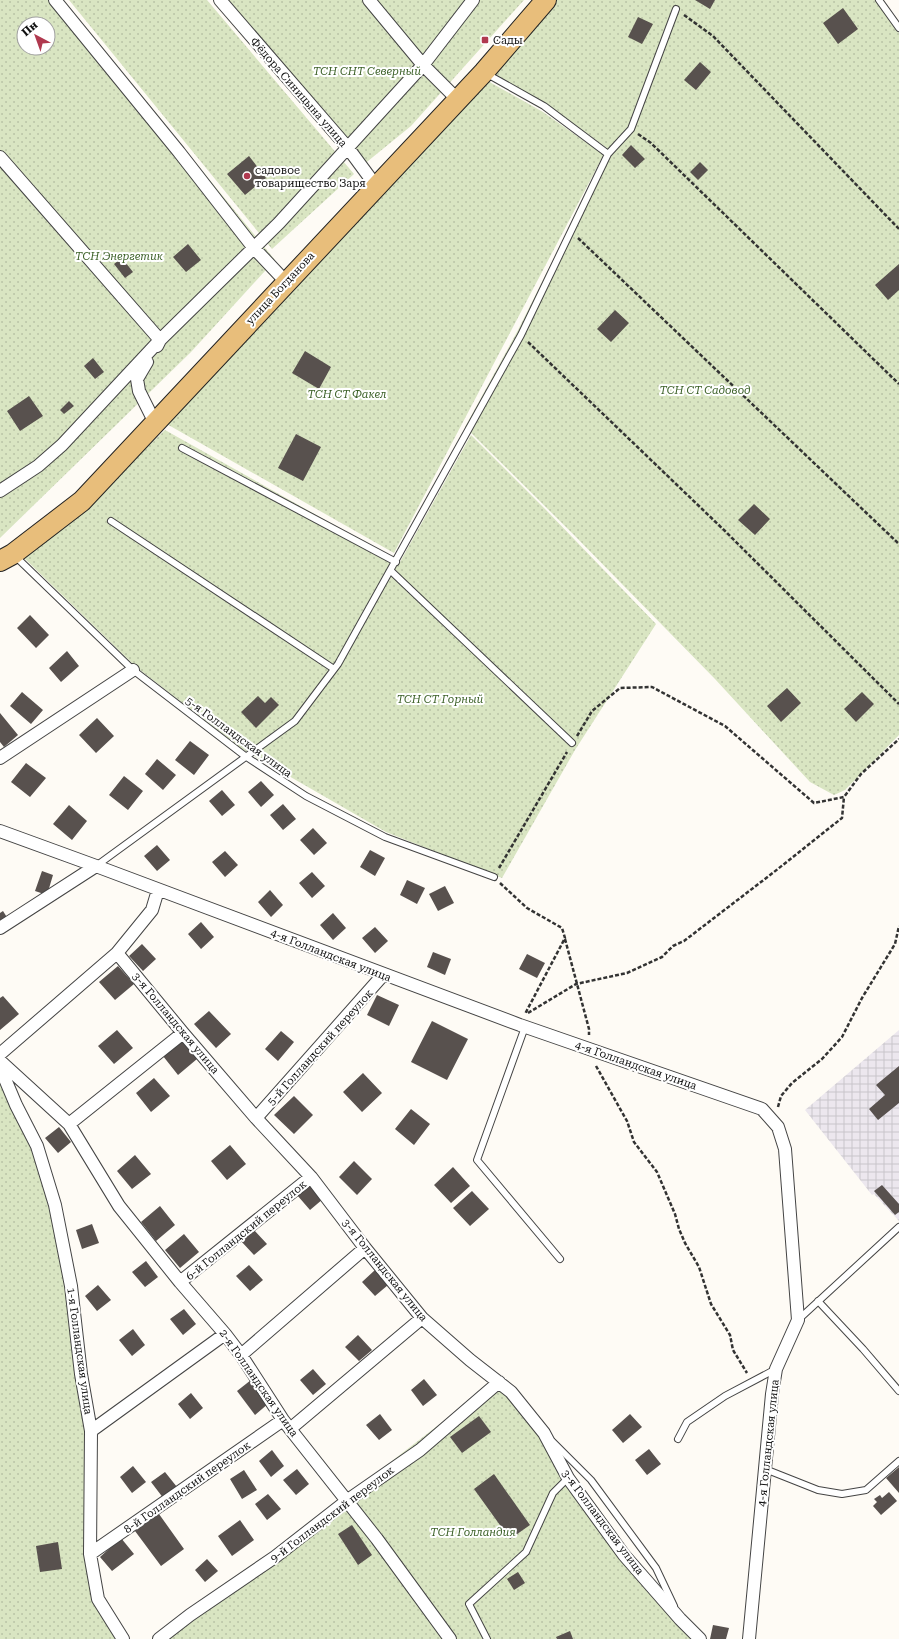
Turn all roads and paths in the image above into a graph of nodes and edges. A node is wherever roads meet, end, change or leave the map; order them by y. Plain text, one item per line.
1 (55, 0) edge
2 (220, 0) edge
3 (369, 0) edge
4 (473, 0) edge
5 (546, 0) edge
6 (879, 0) edge
7 (676, 9) joint
8 (899, 28) edge
9 (424, 65) junction
10 (484, 72) junction
11 (458, 100) junction
12 (631, 129) junction
13 (348, 148) junction
14 (608, 154) junction
15 (0, 157) edge
16 (376, 186) junction
17 (899, 229) edge
18 (571, 232) junction
19 (253, 247) junction
20 (286, 282) junction
21 (521, 335) junction
22 (160, 340) junction
23 (899, 384) edge
24 (155, 423) junction
25 (182, 448) dead end
26 (0, 491) edge
27 (111, 521) dead end
28 (899, 544) edge
29 (6, 558) edge
30 (396, 562) junction
31 (391, 571) junction
32 (334, 669) junction
33 (133, 670) junction
34 (899, 704) edge
35 (899, 739) edge
36 (572, 743) junction
37 (245, 756) junction
38 (0, 758) edge
39 (844, 797) junction
40 (0, 832) edge
41 (96, 866) junction
42 (494, 877) junction
43 (158, 890) junction
44 (899, 926) edge
45 (0, 928) edge
46 (565, 938) junction
47 (117, 953) junction
48 (384, 975) junction
49 (576, 984) junction
50 (523, 1022) junction
51 (183, 1033) junction
52 (588, 1049) junction
53 (0, 1054) edge
54 (0, 1061) edge
55 (0, 1067) edge
56 (256, 1118) junction
57 (774, 1123) junction
58 (69, 1124) junction
59 (312, 1177) junction
60 (899, 1227) edge
61 (365, 1248) junction
62 (560, 1259) dead end
63 (180, 1282) junction
64 (818, 1301) junction
65 (422, 1318) junction
66 (798, 1320) junction
67 (225, 1334) junction
68 (241, 1355) junction
69 (776, 1369) junction
70 (498, 1382) junction
71 (752, 1382) junction
72 (899, 1391) edge
73 (287, 1424) junction
74 (91, 1431) junction
75 (544, 1433) junction
76 (678, 1439) dead end
77 (899, 1461) edge
78 (765, 1469) junction
79 (568, 1478) junction
80 (348, 1500) junction
81 (90, 1554) junction
82 (680, 1619) junction
83 (123, 1639) edge
84 (159, 1639) edge
85 (450, 1639) edge
86 (487, 1639) edge
87 (700, 1639) edge
88 (749, 1639) edge

1 - 19 street
2 - 13 street, Фёдора Синицына улица
3 - 9 street
4 - 9 street
5 - 10 main road, улица Богданова
6 - 8 lane
7 - 12 lane
7 - 17 path
9 - 11 street
9 - 13 street
10 - 11 main road, улица Богданова
10 - 14 lane
11 - 16 main road, улица Богданова
12 - 14 lane
12 - 23 path
13 - 16 street, Фёдора Синицына улица
13 - 19 street
14 - 18 lane
15 - 22 street
16 - 20 main road, улица Богданова
18 - 21 lane
18 - 28 path
19 - 20 street
19 - 22 street
20 - 24 main road, улица Богданова
21 - 30 lane
21 - 34 path
22 - 24 street
22 - 26 street
24 - 29 main road, улица Богданова
25 - 30 lane
27 - 32 lane
29 - 33 lane, 5-я Голландская улица
30 - 31 lane
31 - 32 lane
31 - 36 lane
32 - 37 lane
33 - 37 lane, 5-я Голландская улица
33 - 38 street
35 - 39 path
36 - 39 path
36 - 42 path
37 - 41 lane
37 - 42 lane, 5-я Голландская улица
39 - 49 path
40 - 41 street, 4-я Голландская улица
41 - 43 street, 4-я Голландская улица
41 - 45 street
42 - 46 path
43 - 47 street
43 - 48 street, 4-я Голландская улица
44 - 57 path
46 - 49 path
46 - 50 path
47 - 51 street, 3-я Голландская улица
47 - 53 street
48 - 50 street, 4-я Голландская улица
48 - 56 street, 5-й Голландский переулок
49 - 50 path
49 - 52 path
50 - 52 street, 4-я Голландская улица
50 - 62 lane
51 - 56 street, 3-я Голландская улица
51 - 58 street
52 - 57 street, 4-я Голландская улица
52 - 71 path
54 - 58 street, 2-я Голландская улица
55 - 74 street, 1-я Голландская улица
56 - 59 street, 3-я Голландская улица
57 - 66 street, 4-я Голландская улица
58 - 63 street, 2-я Голландская улица
59 - 61 street, 3-я Голландская улица
59 - 63 street, 6-й Голландский переулок
60 - 64 lane
61 - 65 street, 3-я Голландская улица
61 - 68 street
63 - 67 street, 2-я Голландская улица
64 - 66 lane
64 - 72 lane
65 - 70 street, 3-я Голландская улица
65 - 73 street, 8-й Голландский переулок
66 - 69 street, 4-я Голландская улица
67 - 68 street, 2-я Голландская улица
67 - 74 street
68 - 73 street, 2-я Голландская улица
69 - 71 lane
69 - 78 street, 4-я Голландская улица
70 - 75 street, 3-я Голландская улица
70 - 80 street, 9-й Голландский переулок
71 - 76 lane
73 - 80 street, 2-я Голландская улица
73 - 81 street, 8-й Голландский переулок
74 - 81 street, 1-я Голландская улица
75 - 79 street, 3-я Голландская улица
75 - 82 lane
77 - 78 lane
78 - 88 street, 4-я Голландская улица
79 - 82 street, 3-я Голландская улица
79 - 86 lane
80 - 84 street, 9-й Голландский переулок
80 - 85 street, 2-я Голландская улица
81 - 83 street, 1-я Голландская улица
82 - 87 street, 3-я Голландская улица

